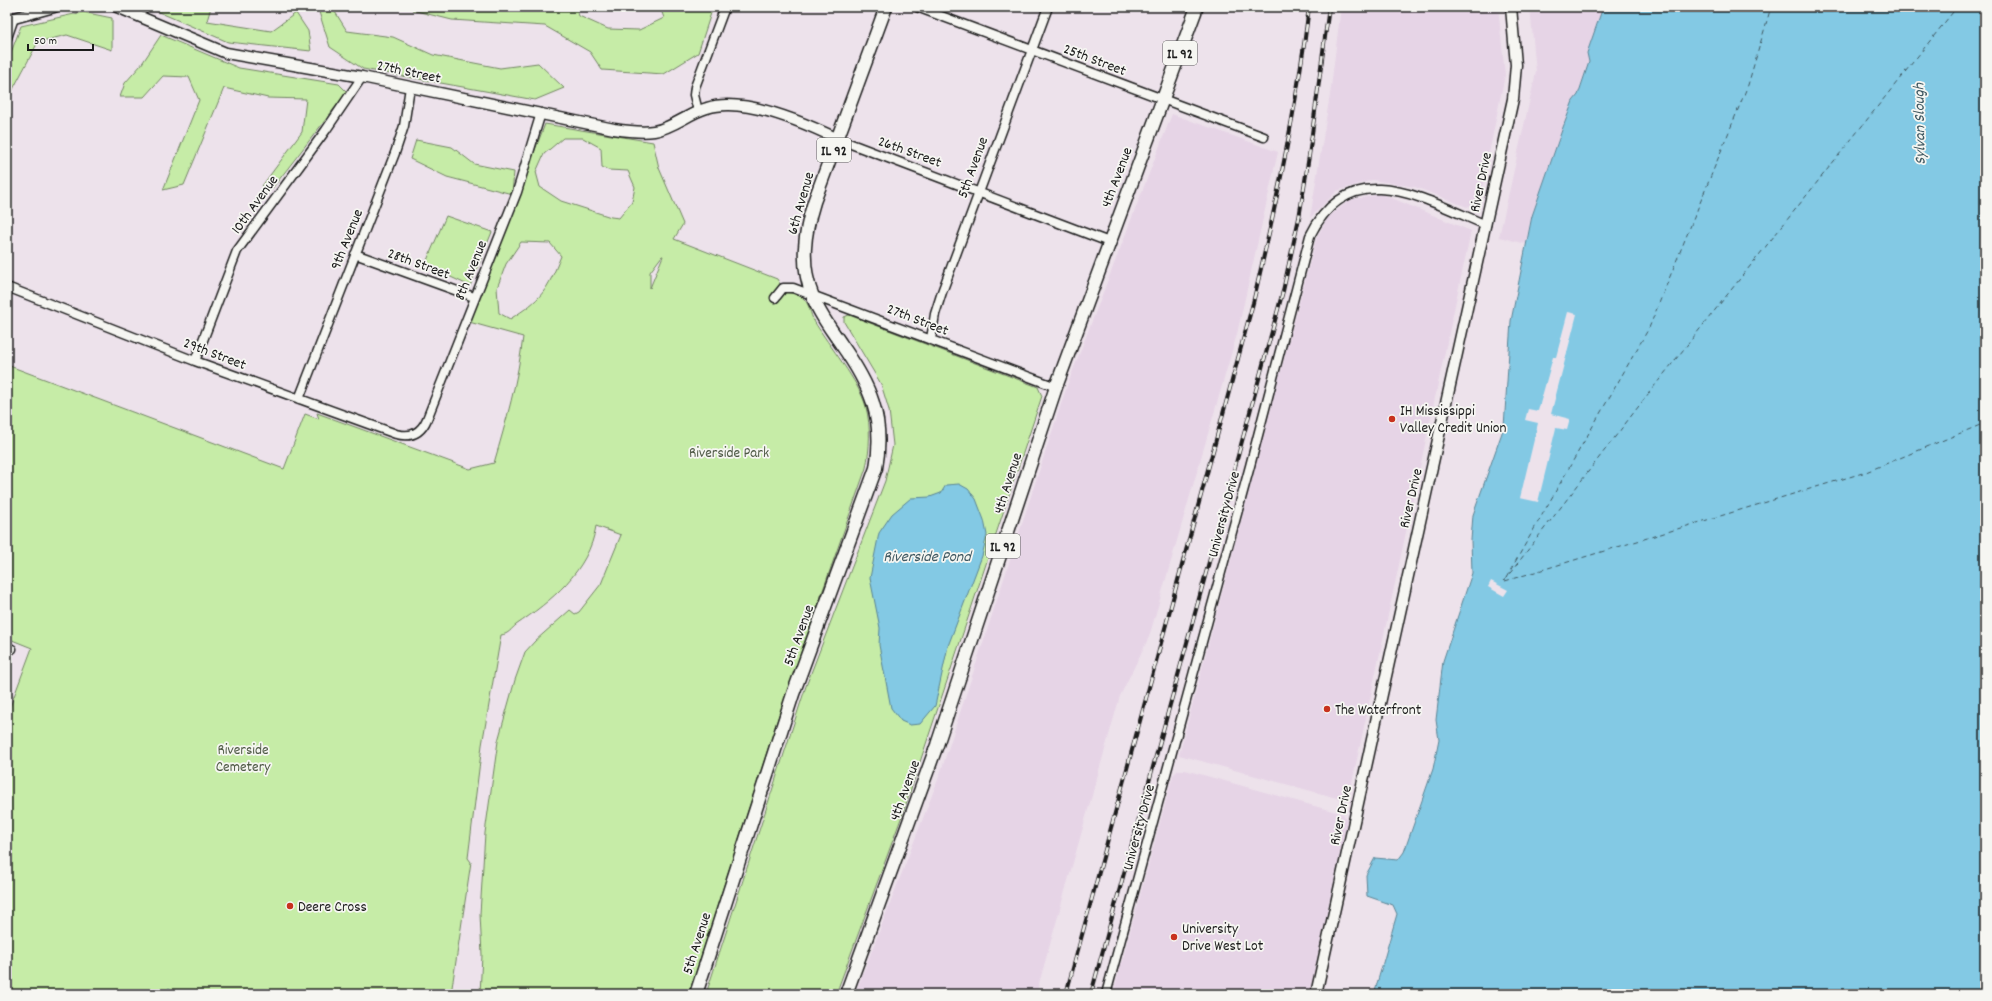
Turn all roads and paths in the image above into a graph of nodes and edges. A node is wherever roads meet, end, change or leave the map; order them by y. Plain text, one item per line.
1 (54, 7) edge
2 (117, 7) edge
3 (725, 7) edge
4 (886, 7) edge
5 (917, 7) edge
6 (1048, 7) edge
7 (1197, 7) edge
8 (1511, 7) edge
9 (10, 19) edge
10 (7, 38) edge
11 (1032, 50) junction
12 (362, 77) junction
13 (410, 87) junction
14 (1163, 100) junction
15 (698, 111) junction
16 (542, 114) junction
17 (1264, 137) dead end
18 (838, 140) junction
19 (979, 194) junction
20 (1486, 225) junction
21 (1109, 242) junction
22 (355, 254) junction
23 (7, 287) edge
24 (474, 297) junction
25 (813, 297) junction
26 (775, 298) dead end
27 (931, 339) junction
28 (195, 361) junction
29 (1056, 387) junction
30 (299, 399) junction
31 (416, 433) joint
32 (696, 994) edge
33 (846, 994) edge
34 (1106, 994) edge
35 (1316, 994) edge

1 - 9 street
2 - 12 street, 27th Street
3 - 15 street
4 - 18 main road, 6th Avenue / IL 92
5 - 11 street, 25th Street
6 - 11 street, 5th Avenue
7 - 14 main road, 4th Avenue / IL 92
8 - 20 street, River Drive
9 - 10 street
11 - 14 street, 25th Street
11 - 19 street, 5th Avenue
12 - 13 street, 27th Street
12 - 28 street, 10th Avenue
13 - 16 street, 27th Street
13 - 22 street, 9th Avenue
14 - 17 street, 25th Street
14 - 21 main road, 4th Avenue / IL 92
15 - 16 street, 27th Street
15 - 18 street, 26th Street
16 - 24 street, 8th Avenue
18 - 19 street, 26th Street
18 - 25 main road, 6th Avenue / IL 92
19 - 21 street, 26th Street
19 - 27 street, 5th Avenue
20 - 34 street, University Drive
20 - 35 street, River Drive
21 - 29 main road, 4th Avenue / IL 92
22 - 24 street, 28th Street
22 - 30 street, 9th Avenue
23 - 28 street, 29th Street
24 - 31 street, 8th Avenue
25 - 26 street, 27th Street
25 - 27 street, 27th Street
25 - 32 main road, 5th Avenue / IL 92
27 - 29 street, 27th Street
28 - 30 street, 29th Street
29 - 33 main road, 4th Avenue / IL 92
30 - 31 street, 29th Street

